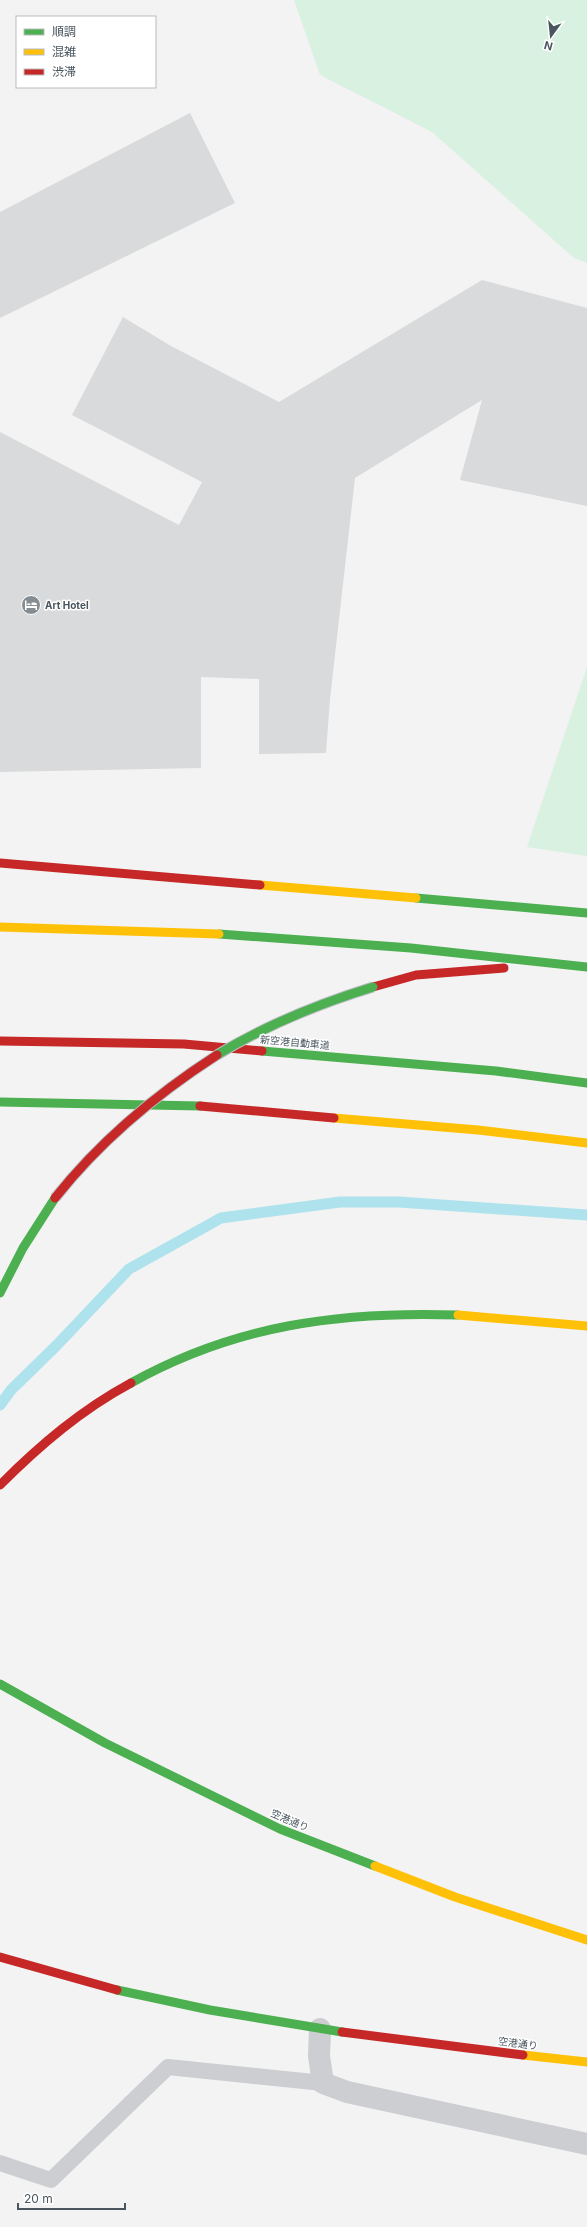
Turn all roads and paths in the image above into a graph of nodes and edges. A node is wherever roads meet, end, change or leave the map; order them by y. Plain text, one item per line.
1 (0, 863) edge
2 (587, 913) edge
3 (0, 927) edge
4 (587, 967) edge
5 (587, 971) edge
6 (0, 1041) edge
7 (587, 1083) edge
8 (0, 1102) edge
9 (587, 1143) edge
10 (0, 1293) edge
11 (587, 1326) edge
12 (0, 1485) edge
13 (0, 1684) edge
14 (587, 1940) edge
15 (0, 1957) edge
16 (320, 2029) junction
17 (587, 2062) edge
18 (323, 2083) junction
19 (587, 2144) edge
20 (0, 2163) edge

1 - 2 main road
3 - 4 main road
5 - 10 main road, bridge
6 - 7 main road, 新空港自動車道
8 - 9 main road
11 - 12 main road
13 - 14 main road, 空港通り
15 - 16 main road, 空港通り
16 - 17 main road, 空港通り
16 - 18 street
18 - 19 street
18 - 20 lane

